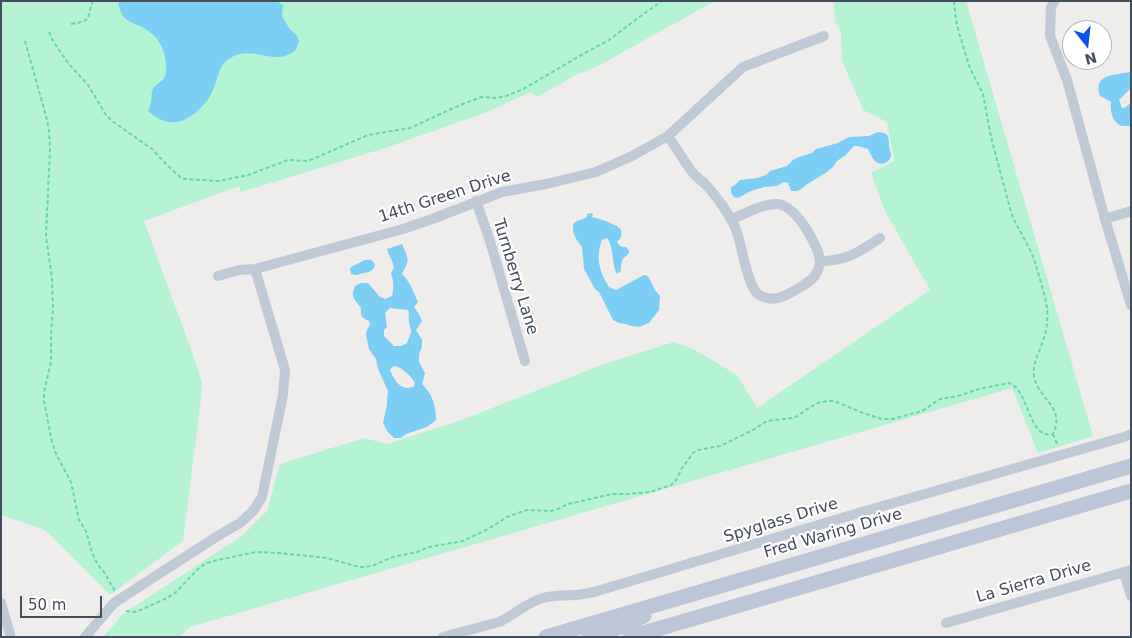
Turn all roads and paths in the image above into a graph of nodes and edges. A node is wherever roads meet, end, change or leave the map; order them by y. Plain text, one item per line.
1 (93, 1) edge
2 (662, 1) edge
3 (954, 1) edge
4 (1054, 1) edge
5 (71, 24) dead end
6 (49, 32) dead end
7 (824, 36) dead end
8 (25, 41) dead end
9 (668, 136) junction
10 (476, 201) junction
11 (1131, 211) edge
12 (1105, 219) junction
13 (732, 220) junction
14 (880, 238) dead end
15 (820, 261) junction
16 (255, 268) junction
17 (218, 276) dead end
18 (1131, 305) edge
19 (524, 361) dead end
20 (1131, 434) edge
21 (1131, 466) edge
22 (1131, 491) edge
23 (1127, 571) edge
24 (115, 592) dead end
25 (1131, 596) edge
26 (676, 599) junction
27 (1, 603) edge
28 (126, 611) dead end
29 (946, 623) dead end
30 (10, 634) dead end
31 (85, 637) edge
32 (443, 637) edge
33 (546, 637) edge
34 (589, 637) edge
35 (630, 637) edge

1 - 5 path
2 - 6 path
3 - 28 path
4 - 12 street
7 - 9 street, 14th Green Drive
8 - 24 path
9 - 10 street, 14th Green Drive
9 - 13 street
10 - 16 street, 14th Green Drive
10 - 19 street, Turnberry Lane
11 - 12 street
12 - 18 street
13 - 15 street
13 - 15 street
14 - 15 street
16 - 17 street, 14th Green Drive
16 - 31 street
20 - 32 street, Spyglass Drive
21 - 26 main road, Fred Waring Drive
22 - 35 main road
23 - 25 street
23 - 29 street, La Sierra Drive
26 - 33 main road, Fred Waring Drive
26 - 34 main road
27 - 30 street

